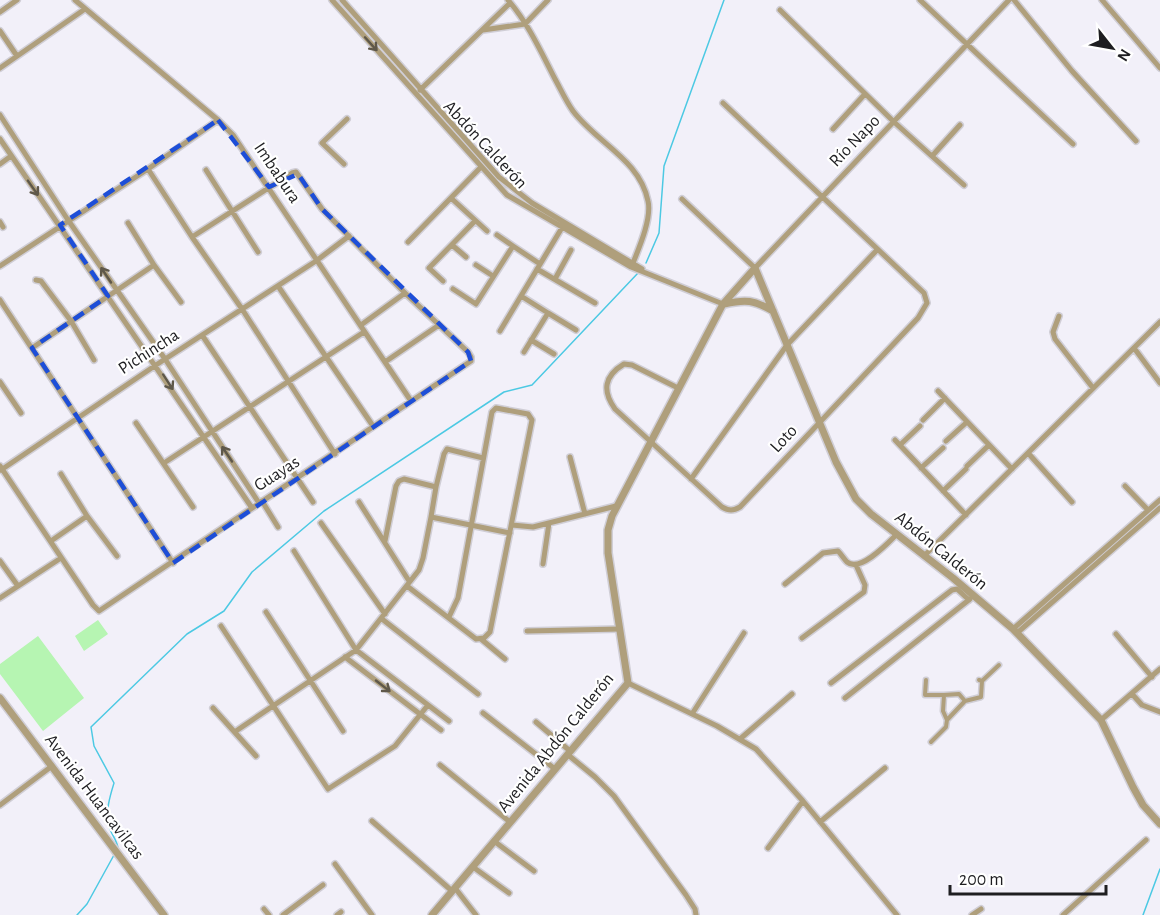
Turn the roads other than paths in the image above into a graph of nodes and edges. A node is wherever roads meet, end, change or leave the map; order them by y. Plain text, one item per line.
1 (18, 0) edge
2 (75, 0) edge
3 (332, 0) edge
4 (342, 0) edge
5 (548, 0) edge
6 (920, 0) edge
7 (1009, 0) edge
8 (1014, 0) edge
9 (1102, 0) edge
10 (509, 1) edge
11 (85, 9) junction
12 (780, 10) dead end
13 (0, 12) edge
14 (525, 24) junction
15 (0, 31) edge
16 (481, 31) junction
17 (967, 43) junction
18 (17, 56) junction
19 (0, 68) edge
20 (1160, 68) edge
21 (419, 91) junction
22 (866, 94) junction
23 (723, 103) dead end
24 (0, 115) edge
25 (347, 119) dead end
26 (218, 120) junction
27 (894, 122) junction
28 (960, 125) dead end
29 (833, 129) dead end
30 (0, 139) edge
31 (1136, 141) dead end
32 (1073, 144) dead end
33 (933, 155) junction
34 (11, 156) junction
35 (0, 164) edge
36 (344, 164) dead end
37 (481, 167) junction
38 (148, 169) junction
39 (206, 170) dead end
40 (964, 184) dead end
41 (269, 187) junction
42 (822, 196) junction
43 (451, 198) junction
44 (682, 199) dead end
45 (232, 212) junction
46 (68, 220) junction
47 (475, 220) junction
48 (128, 223) dead end
49 (60, 225) junction
50 (563, 225) junction
51 (487, 231) dead end
52 (497, 235) dead end
53 (349, 236) junction
54 (192, 237) junction
55 (408, 242) dead end
56 (452, 244) junction
57 (513, 246) junction
58 (571, 250) dead end
59 (877, 250) junction
60 (258, 252) dead end
61 (466, 257) dead end
62 (316, 261) junction
63 (154, 265) junction
64 (476, 265) dead end
65 (632, 265) junction
66 (0, 266) edge
67 (539, 266) junction
68 (754, 268) junction
69 (493, 276) junction
70 (555, 279) junction
71 (36, 280) dead end
72 (443, 281) dead end
73 (278, 286) junction
74 (453, 289) dead end
75 (116, 290) junction
76 (405, 293) junction
77 (108, 296) junction
78 (521, 296) junction
79 (0, 300) edge
80 (181, 302) dead end
81 (595, 303) dead end
82 (723, 304) junction
83 (242, 309) junction
84 (772, 311) junction
85 (548, 313) junction
86 (1059, 316) dead end
87 (71, 321) junction
88 (1160, 322) edge
89 (360, 325) junction
90 (439, 325) junction
91 (576, 330) dead end
92 (500, 331) dead end
93 (364, 332) junction
94 (202, 335) junction
95 (531, 340) junction
96 (787, 345) junction
97 (32, 348) junction
98 (1134, 348) junction
99 (524, 352) dead end
100 (554, 354) dead end
101 (326, 356) junction
102 (165, 359) junction
103 (94, 360) dead end
104 (385, 363) junction
105 (156, 365) junction
106 (0, 382) edge
107 (286, 382) junction
108 (1160, 383) edge
109 (678, 388) junction
110 (1093, 388) junction
111 (938, 391) dead end
112 (945, 398) junction
113 (411, 401) junction
114 (250, 406) junction
115 (21, 413) dead end
116 (78, 417) junction
117 (923, 420) dead end
118 (967, 422) junction
119 (136, 423) dead end
120 (820, 423) junction
121 (373, 426) junction
122 (920, 426) dead end
123 (212, 432) junction
124 (204, 438) junction
125 (650, 441) junction
126 (946, 441) dead end
127 (989, 445) junction
128 (943, 448) dead end
129 (1029, 453) junction
130 (335, 454) junction
131 (570, 457) dead end
132 (483, 458) junction
133 (164, 463) junction
134 (921, 468) junction
135 (1, 469) edge
136 (1012, 469) junction
137 (61, 474) dead end
138 (298, 478) junction
139 (691, 480) junction
140 (1125, 486) dead end
141 (436, 487) junction
142 (943, 491) junction
143 (1160, 500) edge
144 (261, 502) junction
145 (314, 502) dead end
146 (359, 502) dead end
147 (1072, 502) dead end
148 (616, 506) junction
149 (194, 507) dead end
150 (252, 508) junction
151 (1160, 508) edge
152 (1148, 510) junction
153 (585, 514) junction
154 (966, 514) junction
155 (87, 516) junction
156 (430, 517) junction
157 (321, 523) dead end
158 (549, 523) junction
159 (471, 525) junction
160 (512, 525) junction
161 (278, 527) dead end
162 (510, 532) junction
163 (1127, 533) junction
164 (897, 534) junction
165 (385, 541) junction
166 (51, 542) junction
167 (294, 551) dead end
168 (117, 556) dead end
169 (924, 556) junction
170 (61, 558) junction
171 (0, 561) edge
172 (173, 563) junction
173 (543, 564) dead end
174 (856, 565) junction
175 (955, 580) junction
176 (408, 584) junction
177 (785, 584) dead end
178 (18, 586) junction
179 (955, 589) junction
180 (0, 598) edge
181 (971, 598) junction
182 (266, 612) dead end
183 (383, 616) junction
184 (449, 617) junction
185 (221, 626) dead end
186 (620, 629) junction
187 (527, 631) dead end
188 (1015, 631) junction
189 (744, 633) dead end
190 (1116, 634) dead end
191 (802, 638) dead end
192 (481, 639) junction
193 (356, 650) junction
194 (345, 657) junction
195 (505, 659) dead end
196 (999, 665) dead end
197 (1160, 669) edge
198 (1152, 677) junction
199 (310, 680) junction
200 (926, 680) dead end
201 (628, 683) junction
202 (831, 683) dead end
203 (478, 694) dead end
204 (792, 694) dead end
205 (1132, 694) junction
206 (944, 695) junction
207 (0, 698) edge
208 (845, 698) dead end
209 (965, 701) junction
210 (273, 705) junction
211 (428, 705) junction
212 (3, 708) edge
213 (213, 708) dead end
214 (1160, 712) edge
215 (483, 713) dead end
216 (692, 714) junction
217 (420, 715) junction
218 (947, 720) junction
219 (1101, 720) junction
220 (449, 721) dead end
221 (536, 722) dead end
222 (441, 730) dead end
223 (236, 731) junction
224 (343, 731) dead end
225 (740, 739) junction
226 (931, 742) dead end
227 (569, 753) junction
228 (256, 756) dead end
229 (440, 765) dead end
230 (52, 766) junction
231 (885, 768) dead end
232 (555, 769) junction
233 (802, 801) junction
234 (0, 805) edge
235 (372, 821) dead end
236 (510, 822) junction
237 (820, 822) junction
238 (1160, 824) edge
239 (1146, 840) dead end
240 (494, 841) junction
241 (768, 848) dead end
242 (334, 864) dead end
243 (473, 867) junction
244 (534, 871) dead end
245 (323, 885) dead end
246 (453, 890) junction
247 (509, 893) dead end
248 (264, 909) dead end
249 (981, 909) dead end
250 (164, 915) edge
251 (269, 915) edge
252 (283, 915) edge
253 (372, 915) edge
254 (432, 915) edge
255 (476, 915) edge
256 (696, 915) edge
257 (897, 915) edge
258 (972, 915) edge
259 (1063, 915) edge

1 - 13 street
2 - 11 street, Imbabura
3 -> 21 street, Abdón Calderón
4 - 21 street, Abdón Calderón
5 - 14 street
6 - 17 street
7 - 17 street, Río Napo
8 - 31 street
9 - 20 street
10 - 14 street
10 - 16 street
11 - 18 street
11 - 26 street, Imbabura
12 - 22 street
14 - 16 street
14 - 65 street
15 - 18 street
16 - 21 street
17 - 27 street, Río Napo
17 - 32 street
18 - 19 street
21 - 37 street, Abdón Calderón
21 - 50 street, Abdón Calderón
22 - 27 street
22 - 29 street
23 - 42 street
24 - 46 street
25 - 36 street
26 - 38 street
26 - 41 street, Imbabura
27 - 33 street
27 - 42 street, Río Napo
28 - 33 street
30 - 34 street
33 - 40 street
34 - 35 street
34 -> 49 street
37 - 43 street
37 - 50 street, Abdón Calderón
38 - 46 street
38 - 54 street
39 - 45 street
41 - 45 street
41 - 53 street
41 - 62 street, Imbabura
42 - 59 street
42 - 68 street, Río Napo
43 - 47 street
43 - 55 street
44 - 68 street
45 - 54 street
45 - 60 street
46 - 49 street
75 -> 46 street
47 - 51 street
47 - 56 street
48 - 63 street
49 - 66 street
49 - 77 street
50 - 65 street, Abdón Calderón
50 - 67 street
52 - 57 street
53 - 62 street, Pichincha
53 - 76 street
54 - 83 street
56 - 61 street
56 - 72 street
57 - 67 street
57 - 69 street
58 - 70 street
59 - 96 street
59 - 120 street, Loto
62 - 73 street, Pichincha
62 - 89 street, Imbabura
63 - 75 street
63 - 80 street
64 - 69 street
65 - 82 street, Abdón Calderón
67 - 70 street
67 - 78 street
68 - 82 street, Río Napo
68 - 84 street, Abdón Calderón
69 - 74 street
70 - 81 street
71 - 87 street
73 - 83 street, Pichincha
73 - 101 street
75 - 77 street
75 - 102 street
76 - 89 street
76 - 90 street
77 - 87 street
77 - 105 street
78 - 85 street
78 - 92 street
79 - 97 street
82 - 84 street
82 - 109 street, Avenida Abdón Calderón
83 - 94 street, Pichincha
83 - 107 street
84 - 96 street, Abdón Calderón
85 - 91 street
85 - 95 street
86 - 110 street
87 - 97 street
87 - 103 street
88 - 98 street
89 - 93 street, Imbabura
90 - 104 street
90 - 113 street, Guayas
93 - 101 street
93 - 104 street, Imbabura
94 - 102 street, Pichincha
94 - 114 street
95 - 99 street
95 - 100 street
96 - 120 street, Abdón Calderón
96 - 139 street
97 - 116 street
98 - 108 street
98 - 110 street
101 - 107 street
101 - 121 street
102 - 105 street, Pichincha
102 - 123 street
104 - 113 street, Imbabura
105 - 116 street, Pichincha
105 -> 124 street
106 - 115 street
107 - 114 street
107 - 130 street
109 - 125 street, Avenida Abdón Calderón
109 - 125 street, Loto
110 - 129 street
111 - 112 street
112 - 117 street
112 - 118 street
113 - 121 street, Guayas
114 - 123 street
114 - 138 street
116 - 135 street, Pichincha
116 - 172 street
118 - 126 street
118 - 127 street
119 - 133 street
120 - 139 street, Loto
120 - 164 street, Abdón Calderón
121 - 130 street, Guayas
122 - 134 street
123 - 124 street
144 -> 123 street
124 - 133 street
124 - 150 street
125 - 139 street, Loto
125 - 148 street, Avenida Abdón Calderón
127 - 136 street
127 - 142 street
128 - 134 street
129 - 136 street
129 - 147 street
130 - 138 street, Guayas
131 - 153 street
132 - 141 street
132 - 159 street
132 - 160 street
133 - 149 street
134 - 142 street
135 - 166 street
136 - 154 street
137 - 155 street
138 - 144 street, Guayas
138 - 145 street
140 - 152 street
141 - 156 street
141 - 165 street
142 - 154 street
143 - 152 street
144 - 150 street, Guayas
144 - 161 street
146 - 165 street
148 - 153 street
148 - 186 street, Avenida Abdón Calderón
150 - 172 street, Guayas
151 - 163 street
152 - 163 street
153 - 158 street
154 - 169 street
155 - 166 street
155 - 168 street
156 - 159 street
156 - 176 street
157 - 183 street
158 - 160 street
158 - 173 street
159 - 162 street
159 - 184 street
160 - 162 street
162 - 192 street
163 - 188 street
164 - 169 street, Abdón Calderón
164 - 174 street
165 - 176 street
166 - 170 street
167 - 193 street
169 - 175 street, Abdón Calderón
170 - 172 street, Guayas
170 - 178 street
171 - 178 street
174 - 177 street
174 - 191 street
175 - 179 street
175 - 181 street, Abdón Calderón
176 - 183 street
176 - 184 street
178 - 180 street
179 - 181 street
179 - 202 street
181 - 188 street, Abdón Calderón
181 - 208 street
182 - 199 street
183 - 193 street
183 - 203 street
184 - 192 street
185 - 210 street
186 - 187 street
186 - 201 street, Avenida Abdón Calderón
188 - 219 street, Abdón Calderón
189 - 216 street
190 - 198 street
192 - 195 street
193 - 194 street
193 - 211 street
194 - 199 street
194 -> 217 street
196 - 209 street
197 - 198 street
198 - 205 street
199 - 210 street
199 - 224 street
200 - 206 street
201 - 216 street
201 - 227 street, Avenida Abdón Calderón
204 - 225 street
205 - 214 street
205 - 219 street
206 - 209 street
206 - 218 street
207 - 212 street, Avenida Huancavilcas
209 - 218 street
210 - 217 street
210 - 223 street
211 - 217 street
211 - 220 street
212 - 230 street, Avenida Huancavilcas
213 - 223 street
215 - 232 street
216 - 225 street
217 - 222 street
218 - 226 street
219 - 238 street, Abdón Calderón
221 - 227 street
223 - 228 street
225 - 233 street
227 - 232 street, Avenida Abdón Calderón
227 - 256 street
229 - 236 street
230 - 234 street
230 - 250 street, Avenida Huancavilcas
231 - 237 street
232 - 236 street, Avenida Abdón Calderón
233 - 237 street
233 - 241 street
235 - 246 street
236 - 240 street, Avenida Abdón Calderón
237 - 257 street
239 - 259 street
240 - 243 street, Avenida Abdón Calderón
240 - 244 street
242 - 253 street
243 - 246 street, Avenida Abdón Calderón
243 - 247 street
245 - 252 street
246 - 254 street, Avenida Abdón Calderón
246 - 255 street
248 - 251 street
249 - 258 street

